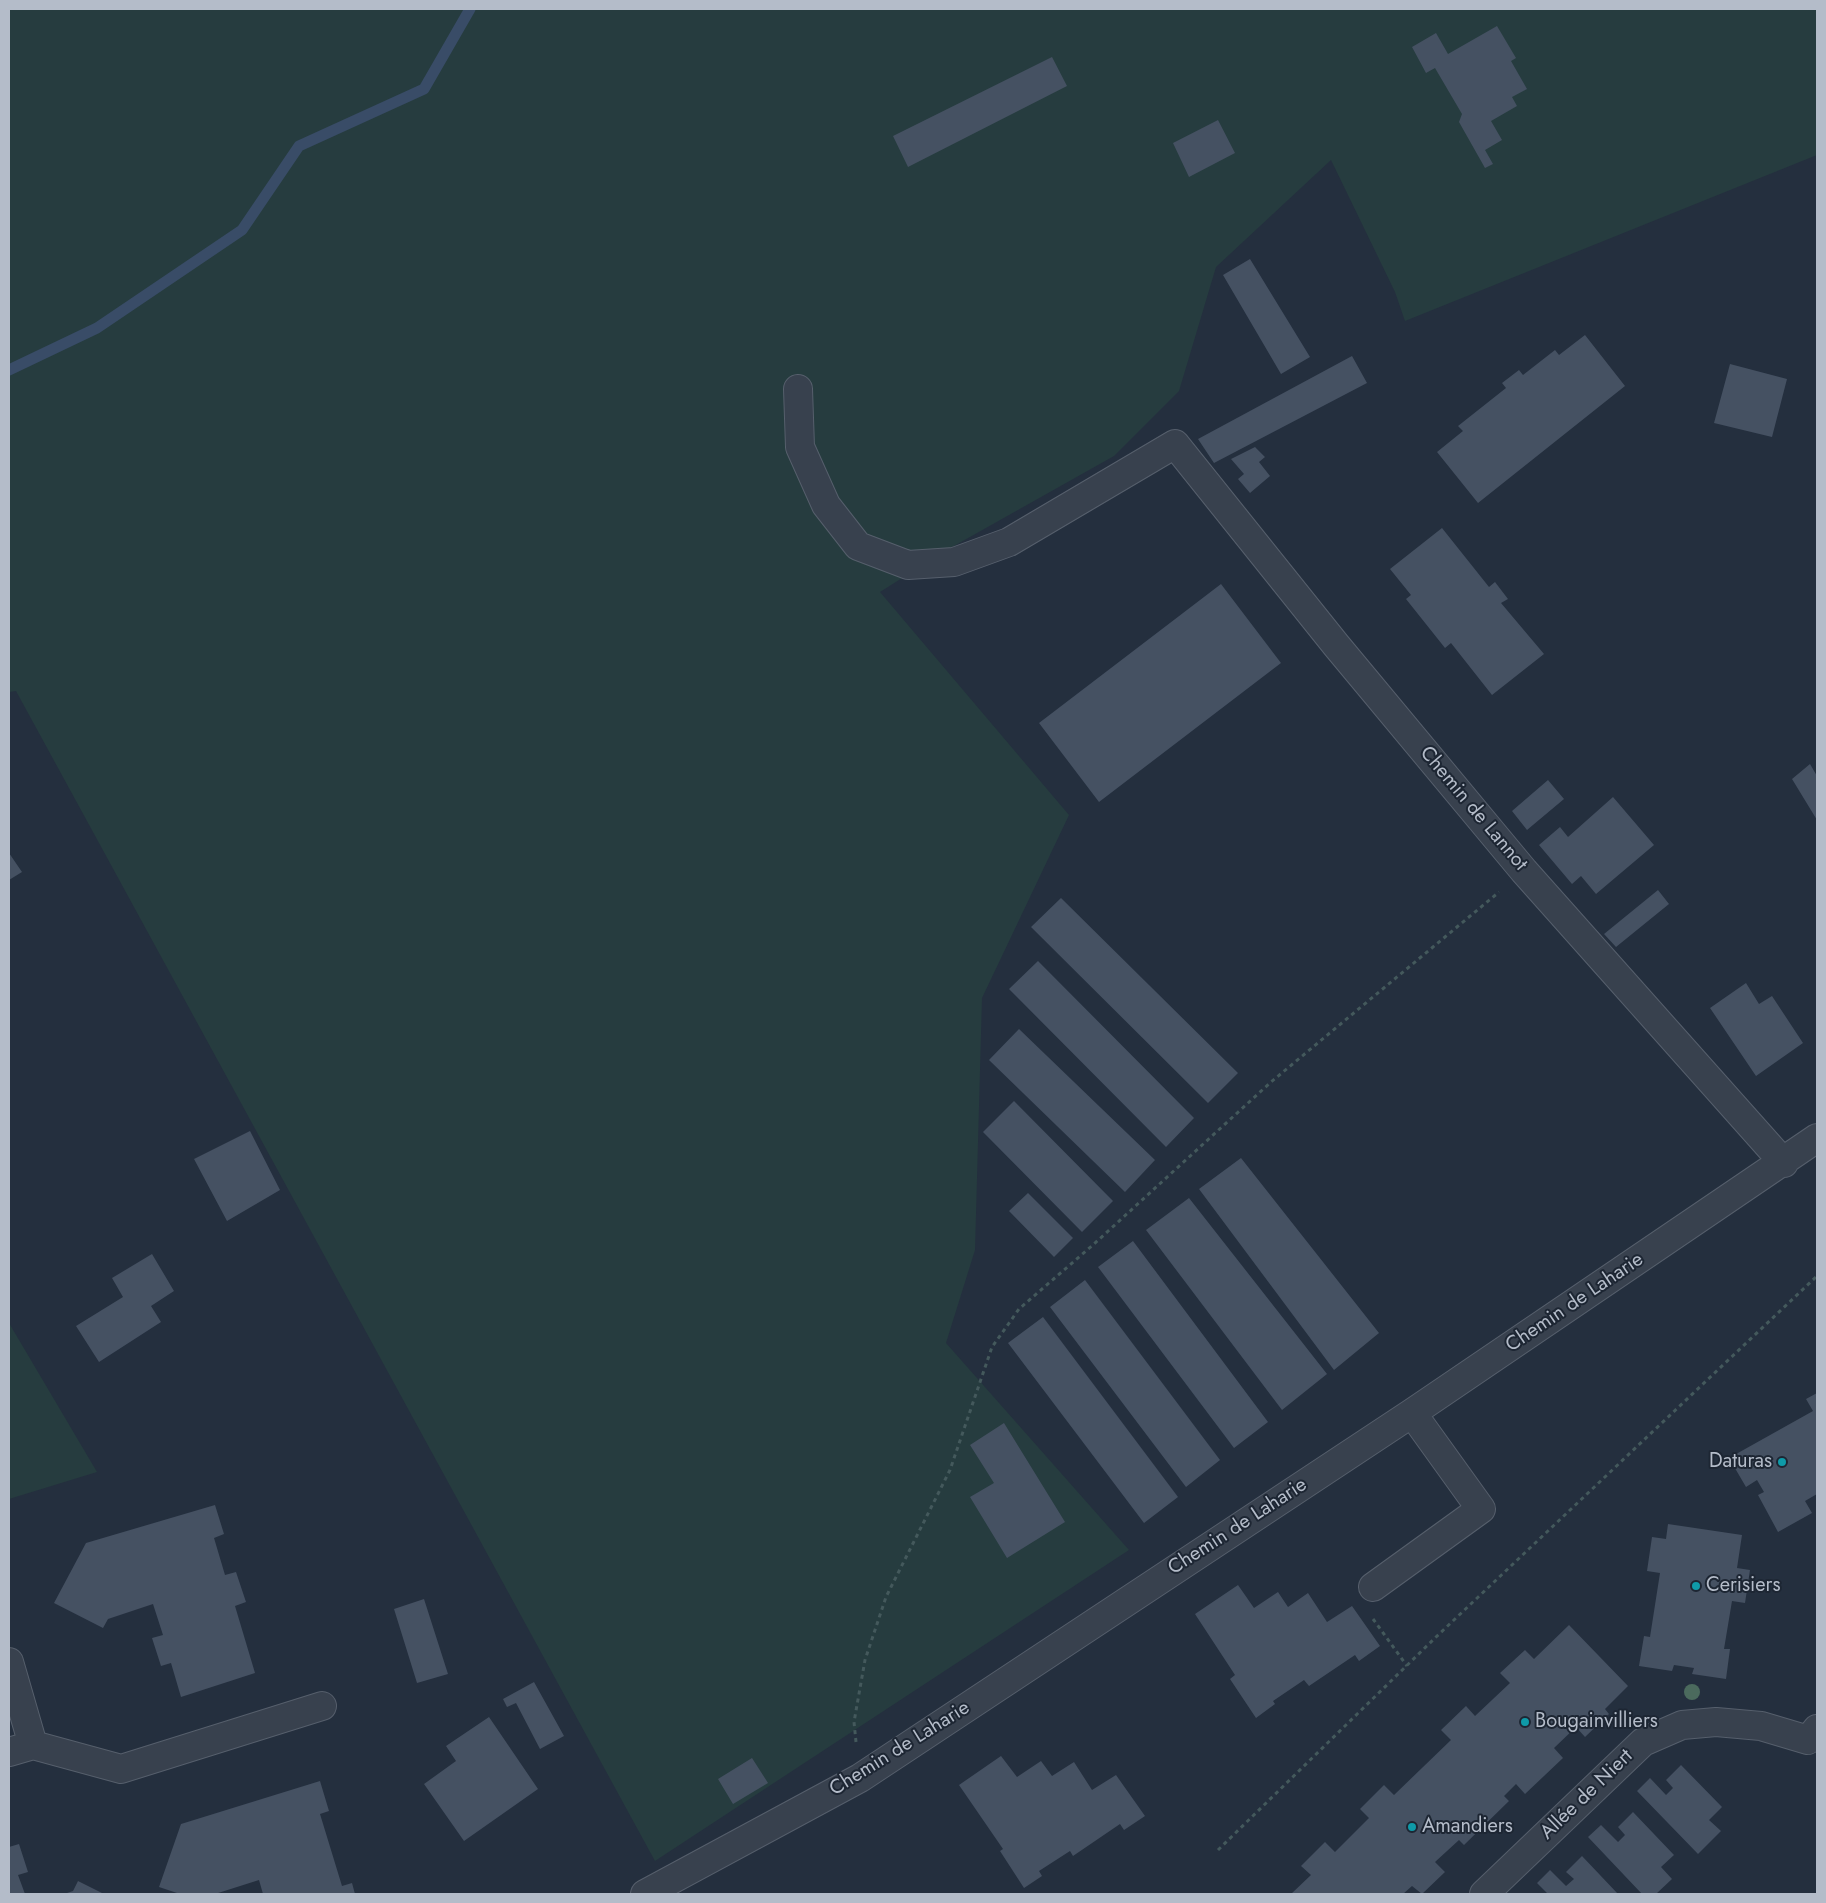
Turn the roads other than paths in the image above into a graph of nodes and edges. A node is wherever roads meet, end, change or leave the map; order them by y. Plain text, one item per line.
1 (798, 389) dead end
2 (1817, 1138) edge
3 (1784, 1163) junction
4 (1412, 1413) junction
5 (1373, 1588) road end
6 (9, 1662) edge
7 (322, 1706) dead end
8 (1817, 1729) edge
9 (21, 1749) edge
10 (645, 1894) edge
11 (1484, 1894) edge

1 - 3 street, Chemin de Lannot
2 - 3 street, Chemin de Laharie
3 - 4 street, Chemin de Laharie
4 - 5 street
4 - 10 street, Chemin de Laharie
6 - 9 street
7 - 9 street
8 - 11 street, Allée de Niert

